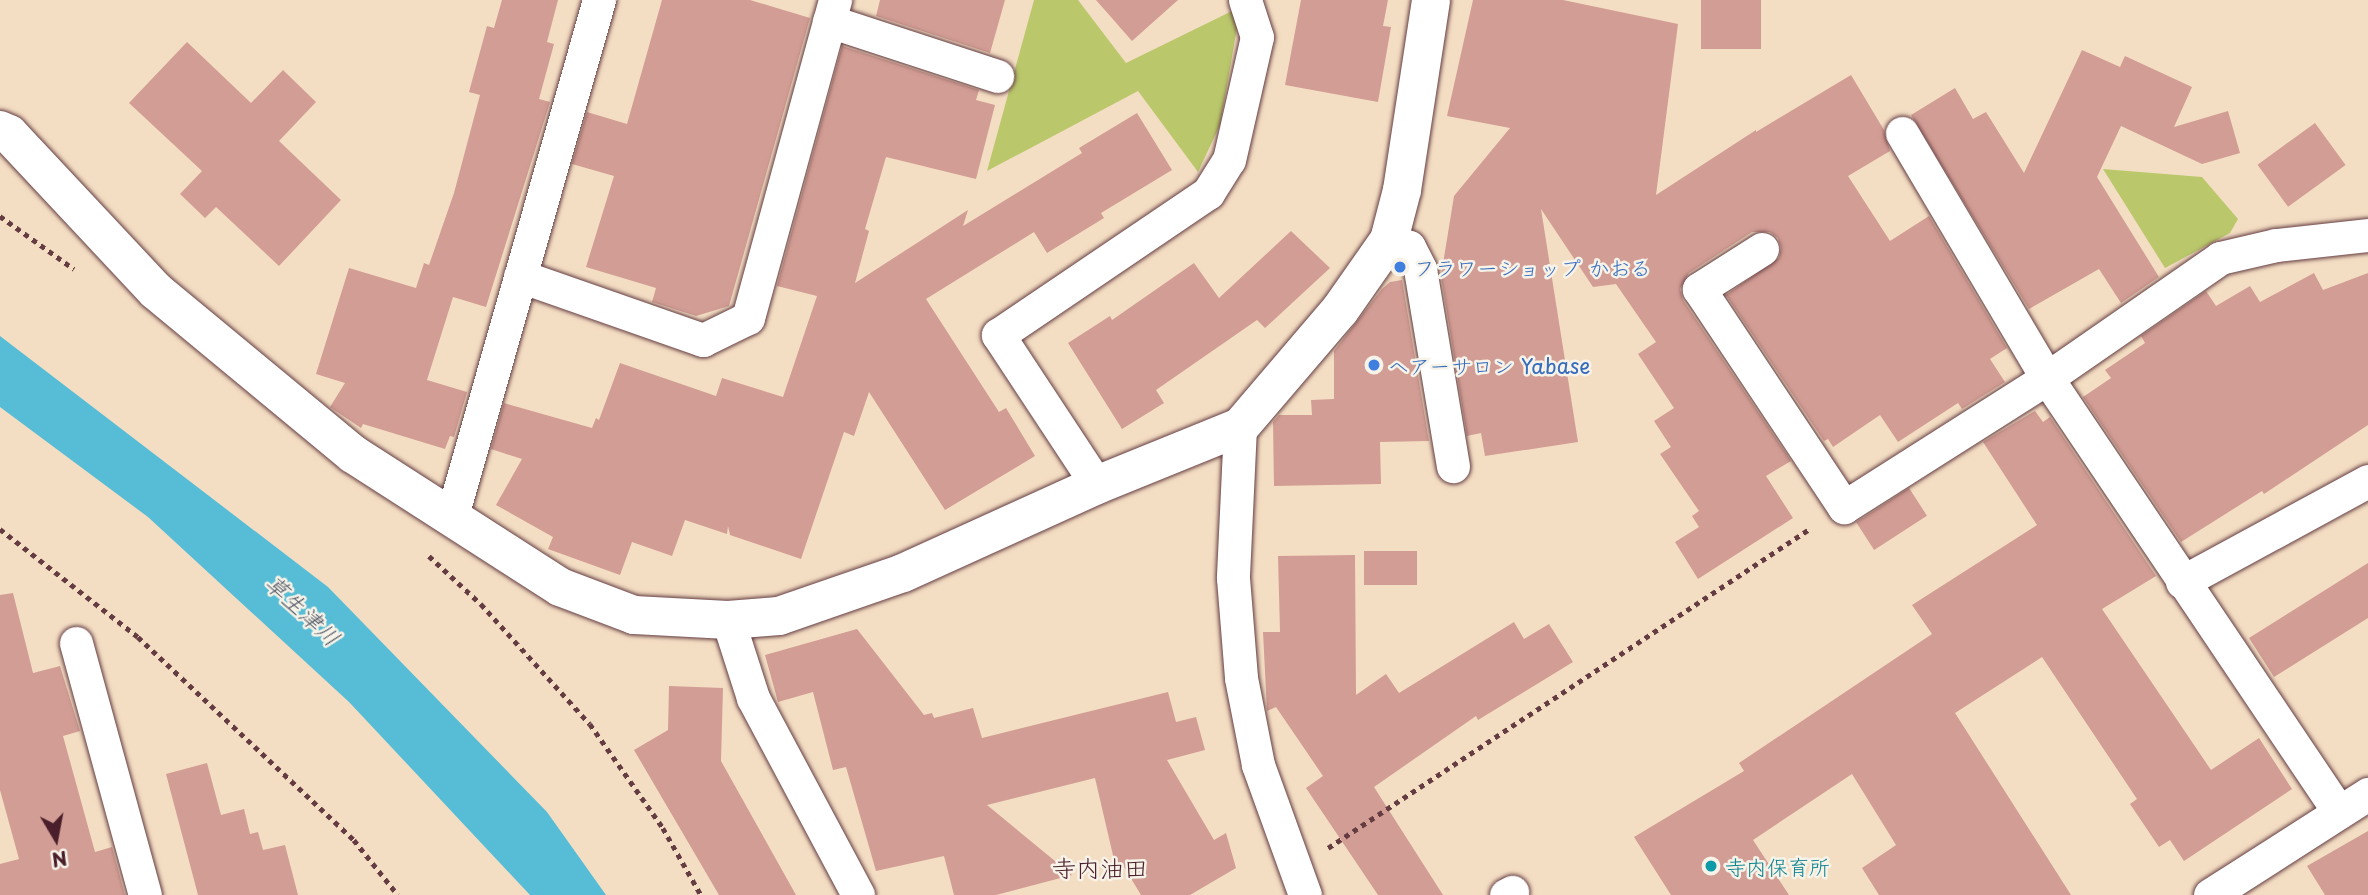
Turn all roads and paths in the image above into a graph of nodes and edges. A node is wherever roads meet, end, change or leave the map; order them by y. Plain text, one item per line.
1 (599, 0) edge
2 (1245, 0) edge
3 (1432, 0) edge
4 (832, 10) edge
5 (998, 76) dead end
6 (0, 130) edge
7 (1902, 133) dead end
8 (0, 216) edge
9 (2368, 235) edge
10 (1389, 240) junction
11 (1762, 248) dead end
12 (79, 273) dead end
13 (520, 276) junction
14 (2047, 377) junction
15 (1240, 427) junction
16 (1453, 466) dead end
17 (2368, 481) edge
18 (1097, 485) junction
19 (1844, 507) junction
20 (452, 516) junction
21 (0, 529) edge
22 (420, 548) dead end
23 (2182, 582) junction
24 (728, 620) junction
25 (76, 643) dead end
26 (2368, 794) edge
27 (2339, 812) junction
28 (1300, 883) edge
29 (145, 895) edge
30 (398, 895) edge
31 (701, 895) edge
32 (858, 895) edge
33 (2210, 895) edge

1 - 13 street
2 - 18 street
3 - 10 street
4 - 5 street
4 - 13 street
6 - 20 street
7 - 14 street
8 - 12 path
9 - 14 street
10 - 15 street
10 - 16 street
11 - 19 street
13 - 20 street
14 - 19 street
14 - 23 street
15 - 18 street
15 - 28 street
17 - 23 street
18 - 24 street
19 - 28 path
20 - 24 street
21 - 30 path
22 - 31 path
23 - 27 street
24 - 32 street
25 - 29 street
26 - 27 street
27 - 33 street

